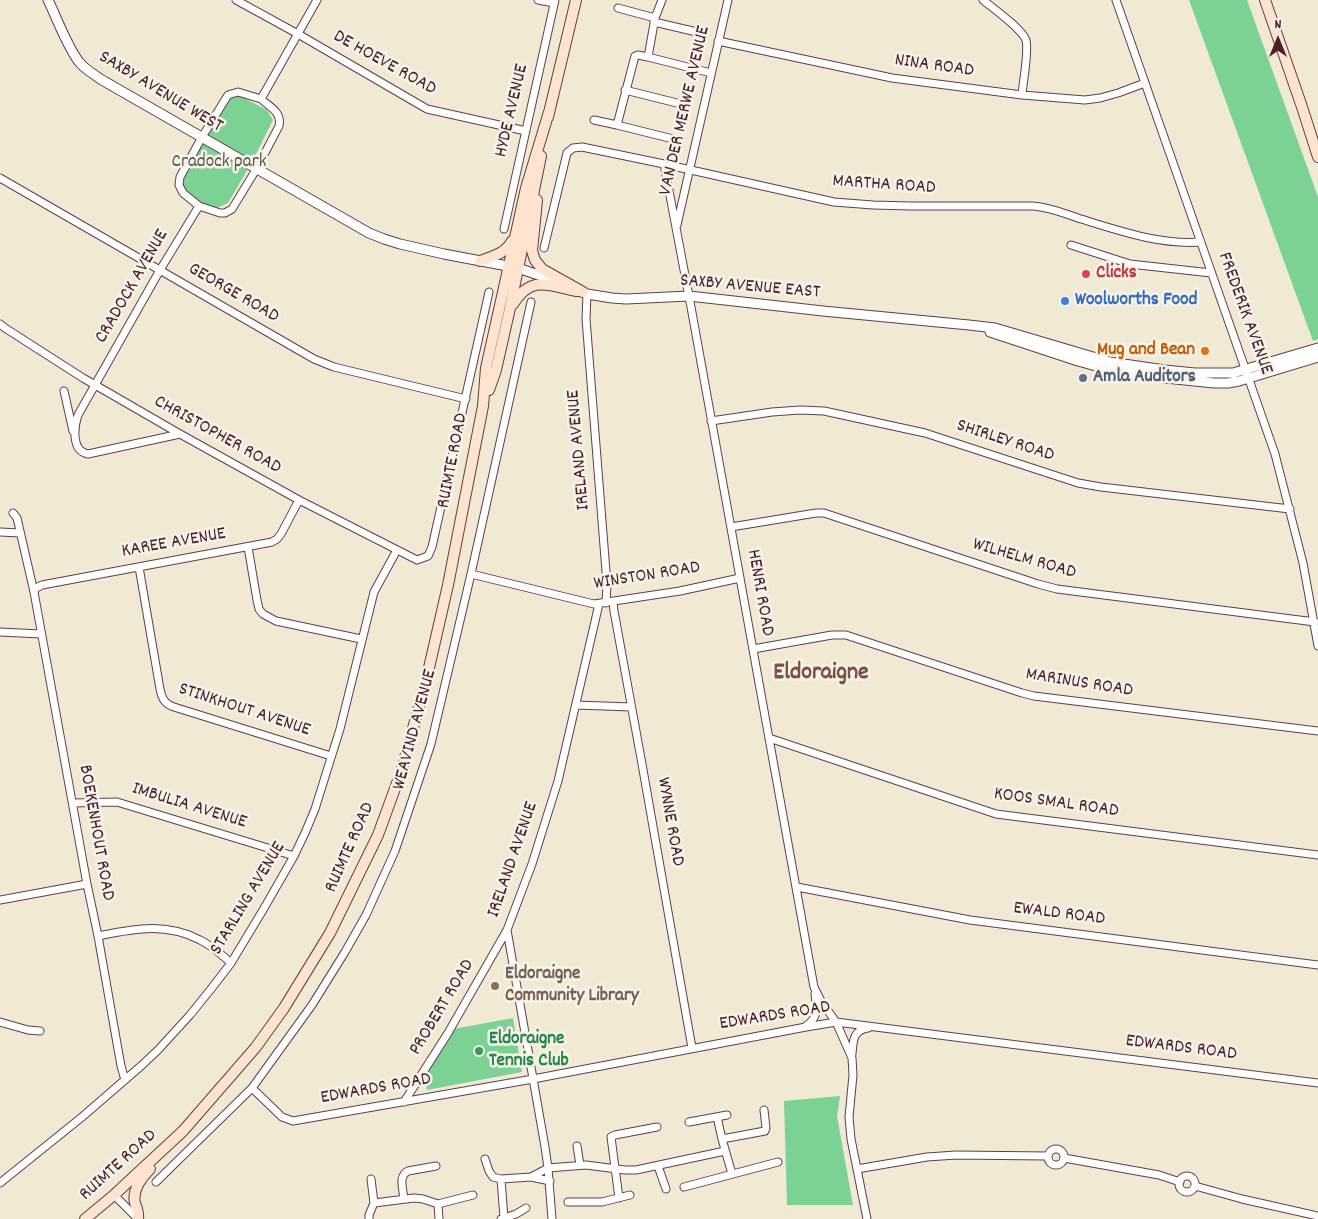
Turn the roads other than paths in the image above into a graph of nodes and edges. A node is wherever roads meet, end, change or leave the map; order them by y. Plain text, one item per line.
1 (48, 0) edge
2 (236, 0) edge
3 (317, 0) edge
4 (538, 0) edge
5 (576, 0) edge
6 (662, 0) edge
7 (728, 0) edge
8 (983, 0) edge
9 (1116, 0) edge
10 (1265, 0) edge
11 (554, 2) edge
12 (618, 8) dead end
13 (654, 20) junction
14 (697, 32) dead end
15 (298, 34) junction
16 (718, 41) junction
17 (648, 57) junction
18 (711, 73) junction
19 (1145, 83) junction
20 (625, 90) junction
21 (1022, 95) junction
22 (261, 100) junction
23 (681, 104) dead end
24 (549, 112) junction
25 (594, 120) dead end
26 (617, 125) junction
27 (526, 131) junction
28 (202, 137) junction
29 (673, 139) dead end
30 (1318, 157) edge
31 (664, 164) junction
32 (257, 168) junction
33 (690, 170) junction
34 (0, 178) edge
35 (535, 190) junction
36 (199, 206) junction
37 (676, 228) junction
38 (504, 229) dead end
39 (517, 231) junction
40 (1201, 242) junction
41 (1071, 245) dead end
42 (544, 248) dead end
43 (480, 261) junction
44 (513, 267) junction
45 (160, 270) junction
46 (1211, 272) junction
47 (489, 292) dead end
48 (585, 293) junction
49 (689, 296) junction
50 (531, 302) dead end
51 (510, 308) junction
52 (0, 324) edge
53 (1318, 348) edge
54 (1318, 356) edge
55 (1248, 374) junction
56 (95, 384) junction
57 (64, 391) dead end
58 (466, 399) junction
59 (483, 406) junction
60 (712, 421) junction
61 (180, 434) junction
62 (76, 441) junction
63 (299, 500) junction
64 (1290, 509) junction
65 (12, 513) dead end
66 (731, 527) junction
67 (0, 532) edge
68 (20, 533) junction
69 (248, 547) junction
70 (397, 550) junction
71 (139, 567) junction
72 (471, 574) junction
73 (740, 578) junction
74 (34, 592) junction
75 (606, 603) junction
76 (1314, 622) junction
77 (0, 632) edge
78 (42, 634) junction
79 (361, 639) junction
80 (1318, 646) edge
81 (753, 649) junction
82 (576, 705) junction
83 (631, 707) junction
84 (1318, 731) edge
85 (769, 738) junction
86 (331, 756) junction
87 (73, 803) junction
88 (1318, 855) edge
89 (294, 856) junction
90 (87, 884) junction
91 (797, 887) junction
92 (0, 900) edge
93 (507, 930) junction
94 (98, 936) junction
95 (231, 963) junction
96 (1318, 965) edge
97 (814, 987) junction
98 (0, 1022) edge
99 (836, 1022) junction
100 (806, 1026) junction
101 (873, 1026) junction
102 (40, 1031) dead end
103 (692, 1048) junction
104 (852, 1058) junction
105 (534, 1079) junction
106 (125, 1080) junction
107 (1318, 1083) edge
108 (252, 1088) junction
109 (404, 1102) junction
110 (764, 1110) dead end
111 (727, 1115) dead end
112 (717, 1117) junction
113 (689, 1122) dead end
114 (657, 1127) dead end
115 (183, 1131) junction
116 (722, 1139) junction
117 (577, 1146) dead end
118 (725, 1151) junction
119 (1048, 1156) junction
120 (1064, 1158) junction
121 (485, 1159) dead end
122 (778, 1162) dead end
123 (580, 1165) junction
124 (436, 1166) dead end
125 (658, 1166) junction
126 (548, 1168) junction
127 (616, 1169) junction
128 (857, 1169) junction
129 (732, 1174) junction
130 (531, 1178) junction
131 (370, 1179) dead end
132 (501, 1179) junction
133 (550, 1181) junction
134 (0, 1182) edge
135 (156, 1182) dead end
136 (1180, 1182) junction
137 (1195, 1186) junction
138 (684, 1187) dead end
139 (666, 1189) dead end
140 (630, 1194) dead end
141 (473, 1195) dead end
142 (114, 1196) junction
143 (619, 1198) junction
144 (404, 1199) junction
145 (568, 1202) dead end
146 (374, 1203) junction
147 (438, 1204) junction
148 (526, 1208) dead end
149 (1318, 1216) edge
150 (503, 1218) edge
151 (85, 1219) edge
152 (138, 1219) edge
153 (369, 1219) edge
154 (439, 1219) edge
155 (552, 1219) edge
156 (867, 1219) edge

1 - 28 street, SAXBY AVENUE WEST
2 - 15 street, DE HOEVE ROAD
3 - 15 street
4 - 11 street
5 - 24 main road, RUIMTE ROAD
6 - 13 street
7 - 16 street, VAN DER MERWE AVENUE
8 - 21 street
9 - 19 street, FREDERIK AVENUE
10 - 30 main road
11 - 27 street, HYDE AVENUE
12 - 13 street
13 - 14 street
13 - 17 street
15 - 22 street
15 - 27 street, DE HOEVE ROAD
16 - 18 street, VAN DER MERWE AVENUE
16 - 21 street, NINA ROAD
17 - 18 street
17 - 20 street
18 - 33 street, VAN DER MERWE AVENUE
19 - 21 street, NINA ROAD
19 - 40 street, FREDERIK AVENUE
20 - 23 street
20 - 26 street
22 - 28 street
22 - 32 street
24 - 35 main road, RUIMTE ROAD
24 - 39 main road, RUIMTE ROAD
25 - 26 street
26 - 29 street
27 - 38 street, HYDE AVENUE
28 - 32 street, SAXBY AVENUE WEST
28 - 36 street
31 - 33 street, MARTHA ROAD
31 - 37 street, HENRI ROAD
31 - 42 street, MARTHA ROAD
32 - 36 street
32 - 43 street, SAXBY AVENUE WEST
33 - 37 street, VAN DER MERWE AVENUE
33 - 40 street, MARTHA ROAD
34 - 45 street, GEORGE ROAD
35 - 44 main road, RUIMTE ROAD
35 - 48 main road
36 - 45 street, CRADOCK AVENUE
37 - 49 street, HENRI ROAD
39 - 43 main road
39 - 44 main road, RUIMTE ROAD
40 - 46 street, FREDERIK AVENUE
41 - 46 street
43 - 44 street, SAXBY AVENUE WEST
44 - 48 street, SAXBY AVENUE EAST
44 - 51 main road, RUIMTE ROAD
44 - 59 main road, RUIMTE ROAD
45 - 56 street, CRADOCK AVENUE
45 - 58 street, GEORGE ROAD
46 - 55 street, FREDERIK AVENUE
47 - 58 street
48 - 49 street, SAXBY AVENUE EAST
48 - 51 main road
48 - 75 street, IRELAND AVENUE
49 - 55 street, SAXBY AVENUE EAST
49 - 60 street, HENRI ROAD
50 - 72 street, WEAVIND AVENUE
51 - 59 main road, RUIMTE ROAD
52 - 56 street, CHRISTOPHER ROAD
53 - 55 street, SAXBY AVENUE EAST
54 - 55 street, SAXBY AVENUE EAST
55 - 64 street, FREDERIK AVENUE
56 - 61 street, CHRISTOPHER ROAD
56 - 62 street, CRADOCK AVENUE
57 - 62 street
58 - 70 street, CHRISTOPHER ROAD
59 - 115 main road, RUIMTE ROAD
60 - 64 street, SHIRLEY ROAD
60 - 66 street, HENRI ROAD
61 - 62 street
61 - 63 street, CHRISTOPHER ROAD
63 - 69 street, KAREE AVENUE
63 - 70 street, CHRISTOPHER ROAD
64 - 76 street, FREDERIK AVENUE
65 - 68 street, BOEKENHOUT ROAD
66 - 73 street, HENRI ROAD
66 - 76 street, WILHELM ROAD
67 - 68 street
68 - 74 street, BOEKENHOUT ROAD
69 - 71 street, KAREE AVENUE
69 - 79 street
70 - 79 street, STARLING AVENUE
71 - 74 street, KAREE AVENUE
71 - 86 street, STINKHOUT AVENUE
72 - 75 street, WINSTON ROAD
72 - 108 street, WEAVIND AVENUE
73 - 75 street, WINSTON ROAD
73 - 81 street, HENRI ROAD
74 - 78 street, BOEKENHOUT ROAD
75 - 82 street, IRELAND AVENUE
75 - 83 street, WYNNE ROAD
76 - 80 street, FREDERIK AVENUE
77 - 78 street
78 - 87 street, BOEKENHOUT ROAD
79 - 86 street, STARLING AVENUE
81 - 84 street, MARINUS ROAD
81 - 85 street, HENRI ROAD
82 - 83 street
82 - 93 street, IRELAND AVENUE
83 - 103 street, WYNNE ROAD
85 - 88 street, KOOS SMAL ROAD
85 - 91 street, HENRI ROAD
86 - 89 street, STARLING AVENUE
87 - 89 street, IMBULIA AVENUE
87 - 90 street, BOEKENHOUT ROAD
89 - 95 street, STARLING AVENUE
90 - 92 street
90 - 94 street, BOEKENHOUT ROAD
91 - 96 street, EWALD ROAD
91 - 97 street, HENRI ROAD
93 - 105 street, IRELAND AVENUE
93 - 109 street, PROBERT ROAD
94 - 95 street
94 - 106 street, BOEKENHOUT ROAD
95 - 106 street, STARLING AVENUE
97 - 99 street, HENRI ROAD
97 - 100 street
98 - 102 street
99 - 100 street, EDWARDS ROAD
99 - 101 street, EDWARDS ROAD
99 - 104 street, HENRI ROAD
100 - 103 street, EDWARDS ROAD
101 - 104 street
101 - 107 street, EDWARDS ROAD
103 - 105 street, EDWARDS ROAD
104 - 128 street
105 - 109 street, EDWARDS ROAD
105 - 126 street, IRELAND AVENUE
106 - 134 street, STARLING AVENUE
108 - 109 street, EDWARDS ROAD
108 - 135 street, WEAVIND AVENUE
110 - 116 street
111 - 112 street
112 - 113 street
112 - 116 street
114 - 127 street
115 - 142 main road, RUIMTE ROAD
115 - 152 main road
116 - 118 street
117 - 123 street
118 - 125 street
118 - 129 street
119 - 120 street
119 - 120 street
119 - 128 street
120 - 136 street
121 - 132 street
122 - 129 street
123 - 126 street
123 - 127 street
124 - 144 street
125 - 127 street
125 - 139 street
126 - 130 street
126 - 133 street, IRELAND AVENUE
127 - 143 street
128 - 156 street
129 - 138 street
130 - 132 street
130 - 133 street
131 - 146 street
132 - 150 street
133 - 155 street, IRELAND AVENUE
136 - 137 street
136 - 137 street
137 - 149 street
140 - 143 street
141 - 147 street
142 - 151 main road, RUIMTE ROAD
142 - 152 street
143 - 145 street
144 - 146 street
144 - 147 street
146 - 153 street
147 - 154 street
148 - 150 street

